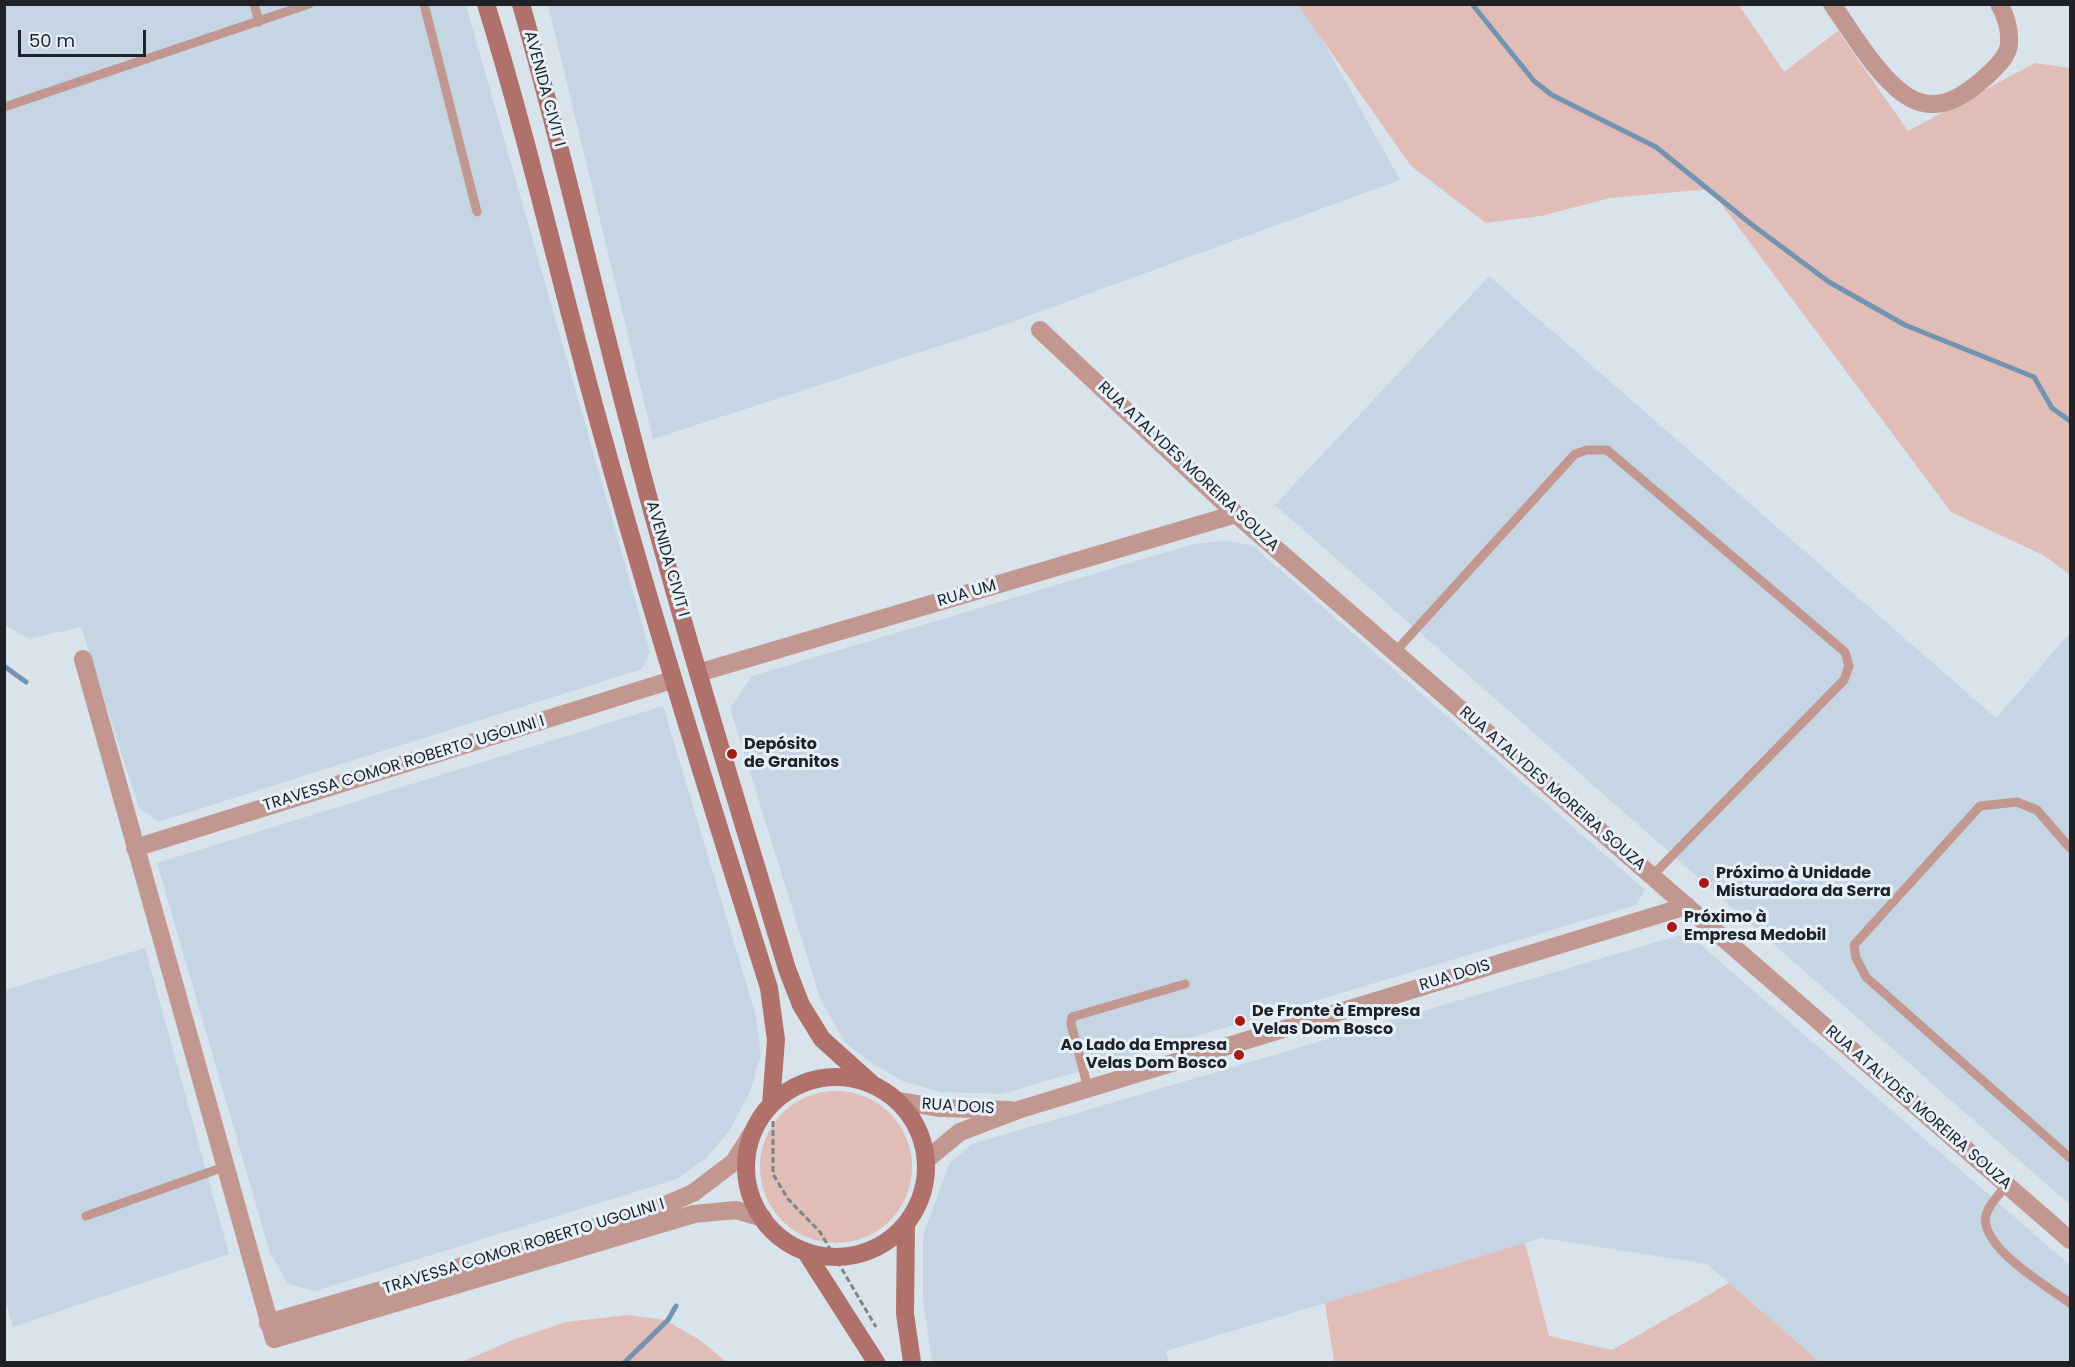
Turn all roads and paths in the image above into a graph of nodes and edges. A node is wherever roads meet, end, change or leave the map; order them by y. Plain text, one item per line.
1 (254, 4) edge
2 (309, 4) edge
3 (424, 4) edge
4 (486, 4) edge
5 (521, 4) edge
6 (1832, 4) edge
7 (1999, 4) edge
8 (258, 22) junction
9 (4, 107) edge
10 (477, 212) dead end
11 (1040, 330) dead end
12 (1236, 514) junction
13 (1395, 652) junction
14 (83, 659) dead end
15 (698, 674) junction
16 (672, 680) junction
17 (135, 848) junction
18 (2070, 848) edge
19 (1652, 876) junction
20 (1687, 906) junction
21 (1185, 984) dead end
22 (872, 1084) junction
23 (1088, 1088) junction
24 (898, 1101) junction
25 (771, 1104) junction
26 (1018, 1110) junction
27 (754, 1130) junction
28 (2070, 1158) edge
29 (926, 1160) junction
30 (224, 1167) junction
31 (2006, 1185) junction
32 (86, 1216) dead end
33 (763, 1218) junction
34 (906, 1224) junction
35 (2070, 1240) edge
36 (805, 1251) junction
37 (2070, 1303) edge
38 (271, 1331) junction
39 (876, 1362) edge
40 (912, 1362) edge

1 - 8 lane
2 - 8 lane
3 - 10 lane
4 - 16 main road, AVENIDA CIVIT I
5 - 15 main road, AVENIDA CIVIT I
6 - 7 street
8 - 9 lane
11 - 12 street, RUA ATALYDES MOREIRA SOUZA
12 - 13 street, RUA ATALYDES MOREIRA SOUZA
12 - 15 street, RUA UM
13 - 19 street, RUA ATALYDES MOREIRA SOUZA
13 - 19 lane
14 - 17 street
15 - 22 main road, AVENIDA CIVIT I
16 - 17 street, TRAVESSA COMOR ROBERTO UGOLINI I
16 - 25 main road, AVENIDA CIVIT I
17 - 30 street
18 - 28 lane
19 - 20 street, RUA ATALYDES MOREIRA SOUZA
20 - 23 street, RUA DOIS
20 - 31 street, RUA ATALYDES MOREIRA SOUZA
21 - 23 lane
22 - 24 main road
22 - 25 main road
23 - 26 street, RUA DOIS
24 - 26 street, RUA DOIS
24 - 29 main road
25 - 27 main road
26 - 29 street, RUA DOIS
27 - 33 main road
27 - 38 street, TRAVESSA COMOR ROBERTO UGOLINI I
29 - 34 main road
30 - 32 lane
30 - 38 street
31 - 35 street, RUA ATALYDES MOREIRA SOUZA
31 - 37 lane
33 - 36 main road
33 - 38 street, TRAVESSA COMOR ROBERTO UGOLINI I
34 - 36 main road
34 - 40 main road
36 - 39 main road

